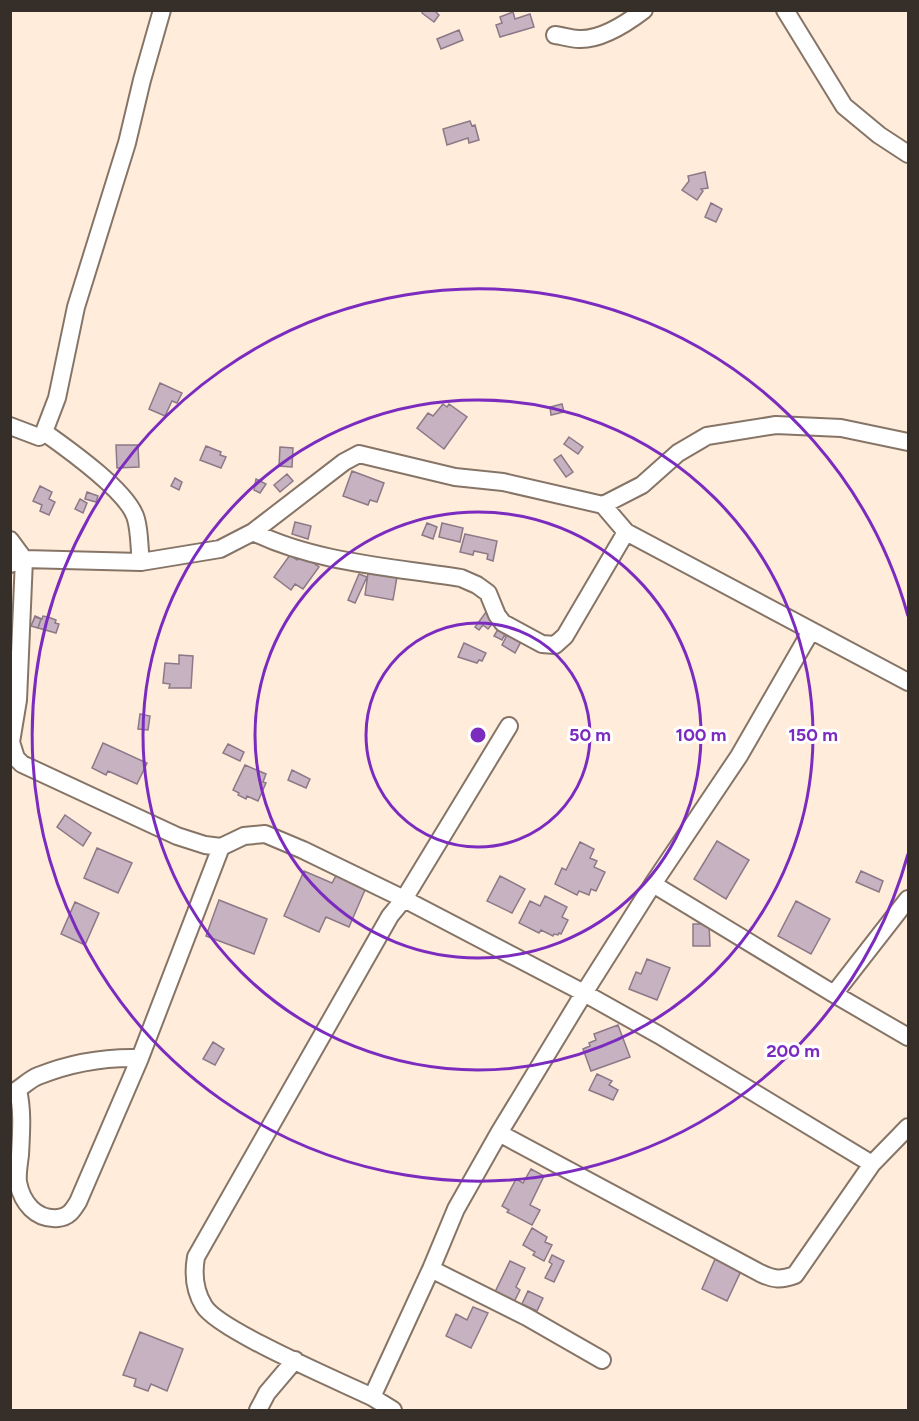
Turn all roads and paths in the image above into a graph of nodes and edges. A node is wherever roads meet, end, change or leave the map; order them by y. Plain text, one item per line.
1 (162, 10) edge
2 (644, 10) edge
3 (785, 10) edge
4 (555, 35) dead end
5 (909, 153) edge
6 (10, 426) edge
7 (44, 432) junction
8 (909, 442) edge
9 (603, 505) junction
10 (626, 531) junction
11 (254, 532) junction
12 (10, 540) edge
13 (17, 561) edge
14 (141, 562) junction
15 (811, 631) junction
16 (909, 682) edge
17 (509, 726) dead end
18 (221, 848) junction
19 (653, 884) junction
20 (405, 899) junction
21 (909, 899) edge
22 (584, 993) junction
23 (834, 994) junction
24 (909, 1036) edge
25 (140, 1059) junction
26 (14, 1092) edge
27 (909, 1127) edge
28 (499, 1133) junction
29 (872, 1164) junction
30 (431, 1269) junction
31 (296, 1360) junction
32 (602, 1360) dead end
33 (372, 1397) junction
34 (258, 1410) edge
35 (393, 1410) edge

1 - 7 street
2 - 4 street
3 - 5 street
6 - 7 street
7 - 14 street
8 - 9 street
9 - 10 street
9 - 11 street
10 - 11 street
10 - 15 street
11 - 14 street
12 - 13 street
13 - 14 street
13 - 18 street
15 - 16 street
15 - 19 street
17 - 20 street
18 - 20 street
18 - 25 street
19 - 22 street
19 - 23 street
20 - 22 street
20 - 31 street
21 - 23 street
22 - 28 street
22 - 29 street
23 - 24 street
25 - 26 street
25 - 26 street
27 - 29 street
28 - 29 street
28 - 30 street
30 - 32 street
30 - 33 street
31 - 33 street
31 - 34 street
33 - 35 street

